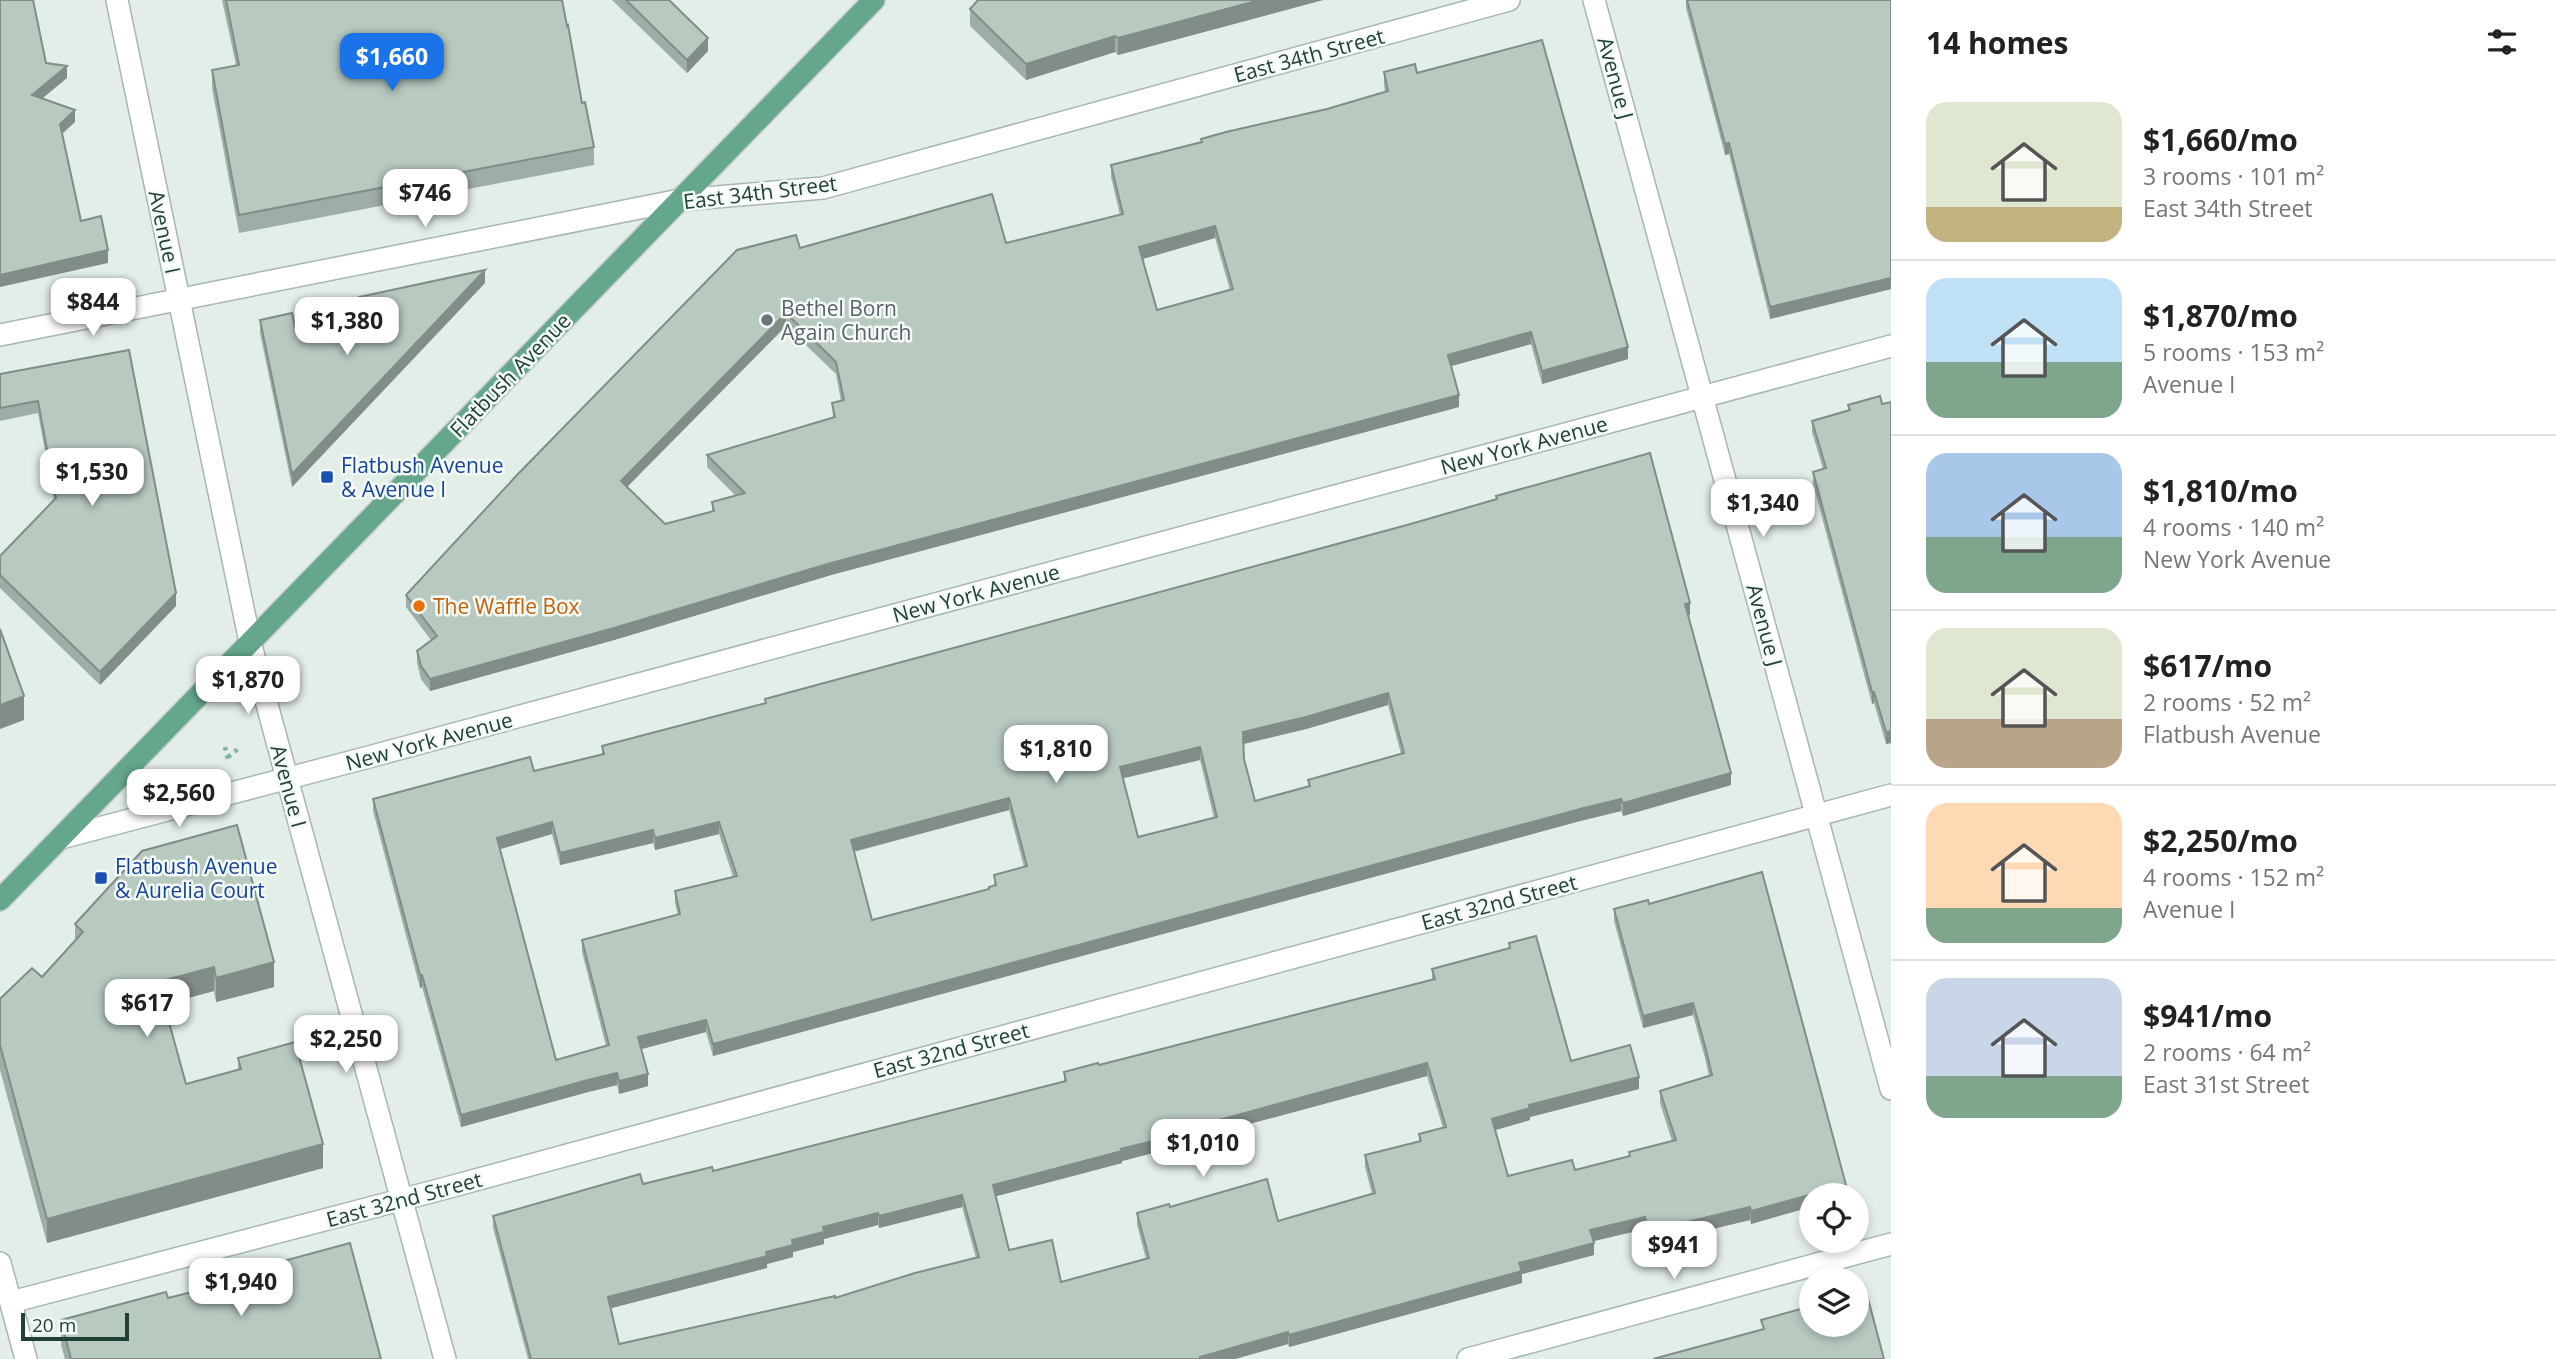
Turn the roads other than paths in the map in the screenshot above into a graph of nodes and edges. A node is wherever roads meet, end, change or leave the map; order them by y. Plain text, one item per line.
1 (117, 0) edge
2 (874, 0) edge
3 (1509, 0) edge
4 (1594, 0) edge
5 (680, 200) junction
6 (178, 298) junction
7 (0, 335) edge
8 (1891, 346) edge
9 (1702, 397) junction
10 (250, 642) junction
11 (287, 779) junction
12 (1891, 795) edge
13 (1817, 816) junction
14 (61, 838) junction
15 (0, 900) edge
16 (1891, 1089) edge
17 (401, 1199) junction
18 (1891, 1244) edge
19 (0, 1263) edge
20 (11, 1303) junction
21 (26, 1359) edge
22 (445, 1359) edge
23 (1468, 1359) edge

1 - 6 street, Avenue I
2 - 5 main road, Flatbush Avenue
3 - 5 street, East 34th Street
4 - 9 street, Avenue J
5 - 6 street, East 34th Street
5 - 10 main road, Flatbush Avenue
6 - 7 street, East 34th Street
6 - 10 street, Avenue I
8 - 9 street, New York Avenue
9 - 11 street, New York Avenue
9 - 13 street, Avenue J
10 - 11 street, Avenue I
10 - 14 main road, Flatbush Avenue
11 - 14 street, New York Avenue
11 - 17 street, Avenue I
12 - 13 street, East 32nd Street
13 - 16 street, Avenue J
13 - 17 street, East 32nd Street
14 - 15 main road, Flatbush Avenue
17 - 20 street, East 32nd Street
17 - 22 street, Avenue I
18 - 23 street
19 - 20 street
20 - 21 street

